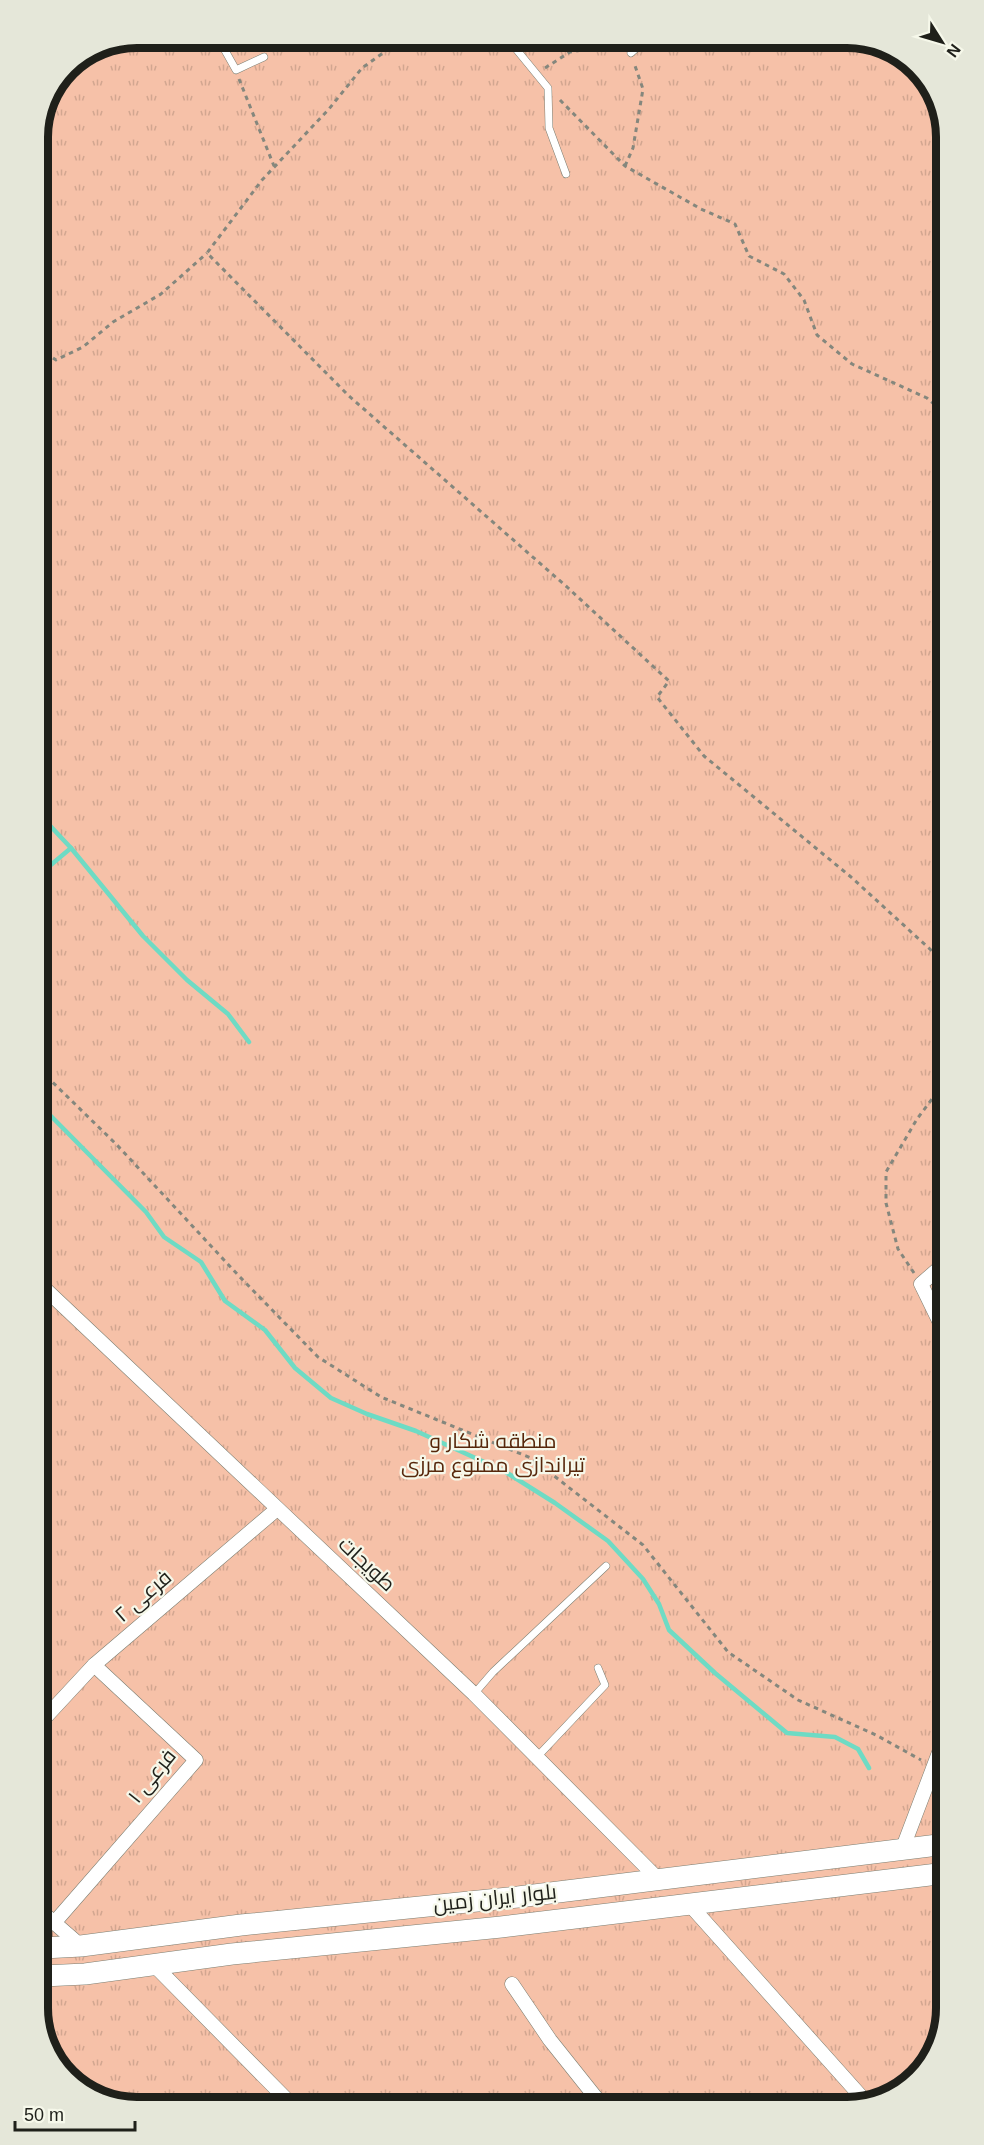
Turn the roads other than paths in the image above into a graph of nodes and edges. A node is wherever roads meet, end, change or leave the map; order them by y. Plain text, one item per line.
1 (224, 48) edge
2 (515, 48) edge
3 (637, 48) edge
4 (631, 53) road end
5 (264, 57) dead end
6 (566, 174) dead end
7 (936, 1271) edge
8 (48, 1292) edge
9 (936, 1315) edge
10 (277, 1509) junction
11 (606, 1566) dead end
12 (94, 1665) junction
13 (598, 1668) dead end
14 (474, 1694) junction
15 (48, 1715) edge
16 (537, 1757) junction
17 (936, 1759) edge
18 (936, 1845) edge
19 (902, 1850) junction
20 (936, 1874) edge
21 (658, 1879) junction
22 (690, 1905) junction
23 (48, 1918) edge
24 (54, 1923) junction
25 (81, 1946) junction
26 (48, 1948) edge
27 (154, 1965) junction
28 (48, 1976) edge
29 (512, 1984) dead end
30 (860, 2096) edge
31 (284, 2097) edge
32 (595, 2097) edge

1 - 5 lane
2 - 6 lane
3 - 4 lane
7 - 9 street
8 - 10 street, طویجات
10 - 12 street, فرعی ۲
10 - 14 street, طویجات
11 - 14 lane
12 - 15 street, فرعی ۲
12 - 24 street, فرعی ۱
13 - 16 lane
14 - 16 street, طویجات
16 - 21 street, طویجات
17 - 19 street
18 - 19 main road, بلوار ایران زمین
19 - 21 main road, بلوار ایران زمین
20 - 22 main road, بلوار ایران زمین
21 - 25 main road, بلوار ایران زمین
22 - 27 main road, بلوار ایران زمین
22 - 30 street
23 - 24 street
24 - 25 street
25 - 26 main road, بلوار ایران زمین
27 - 28 main road, بلوار ایران زمین
27 - 31 street
29 - 32 street

